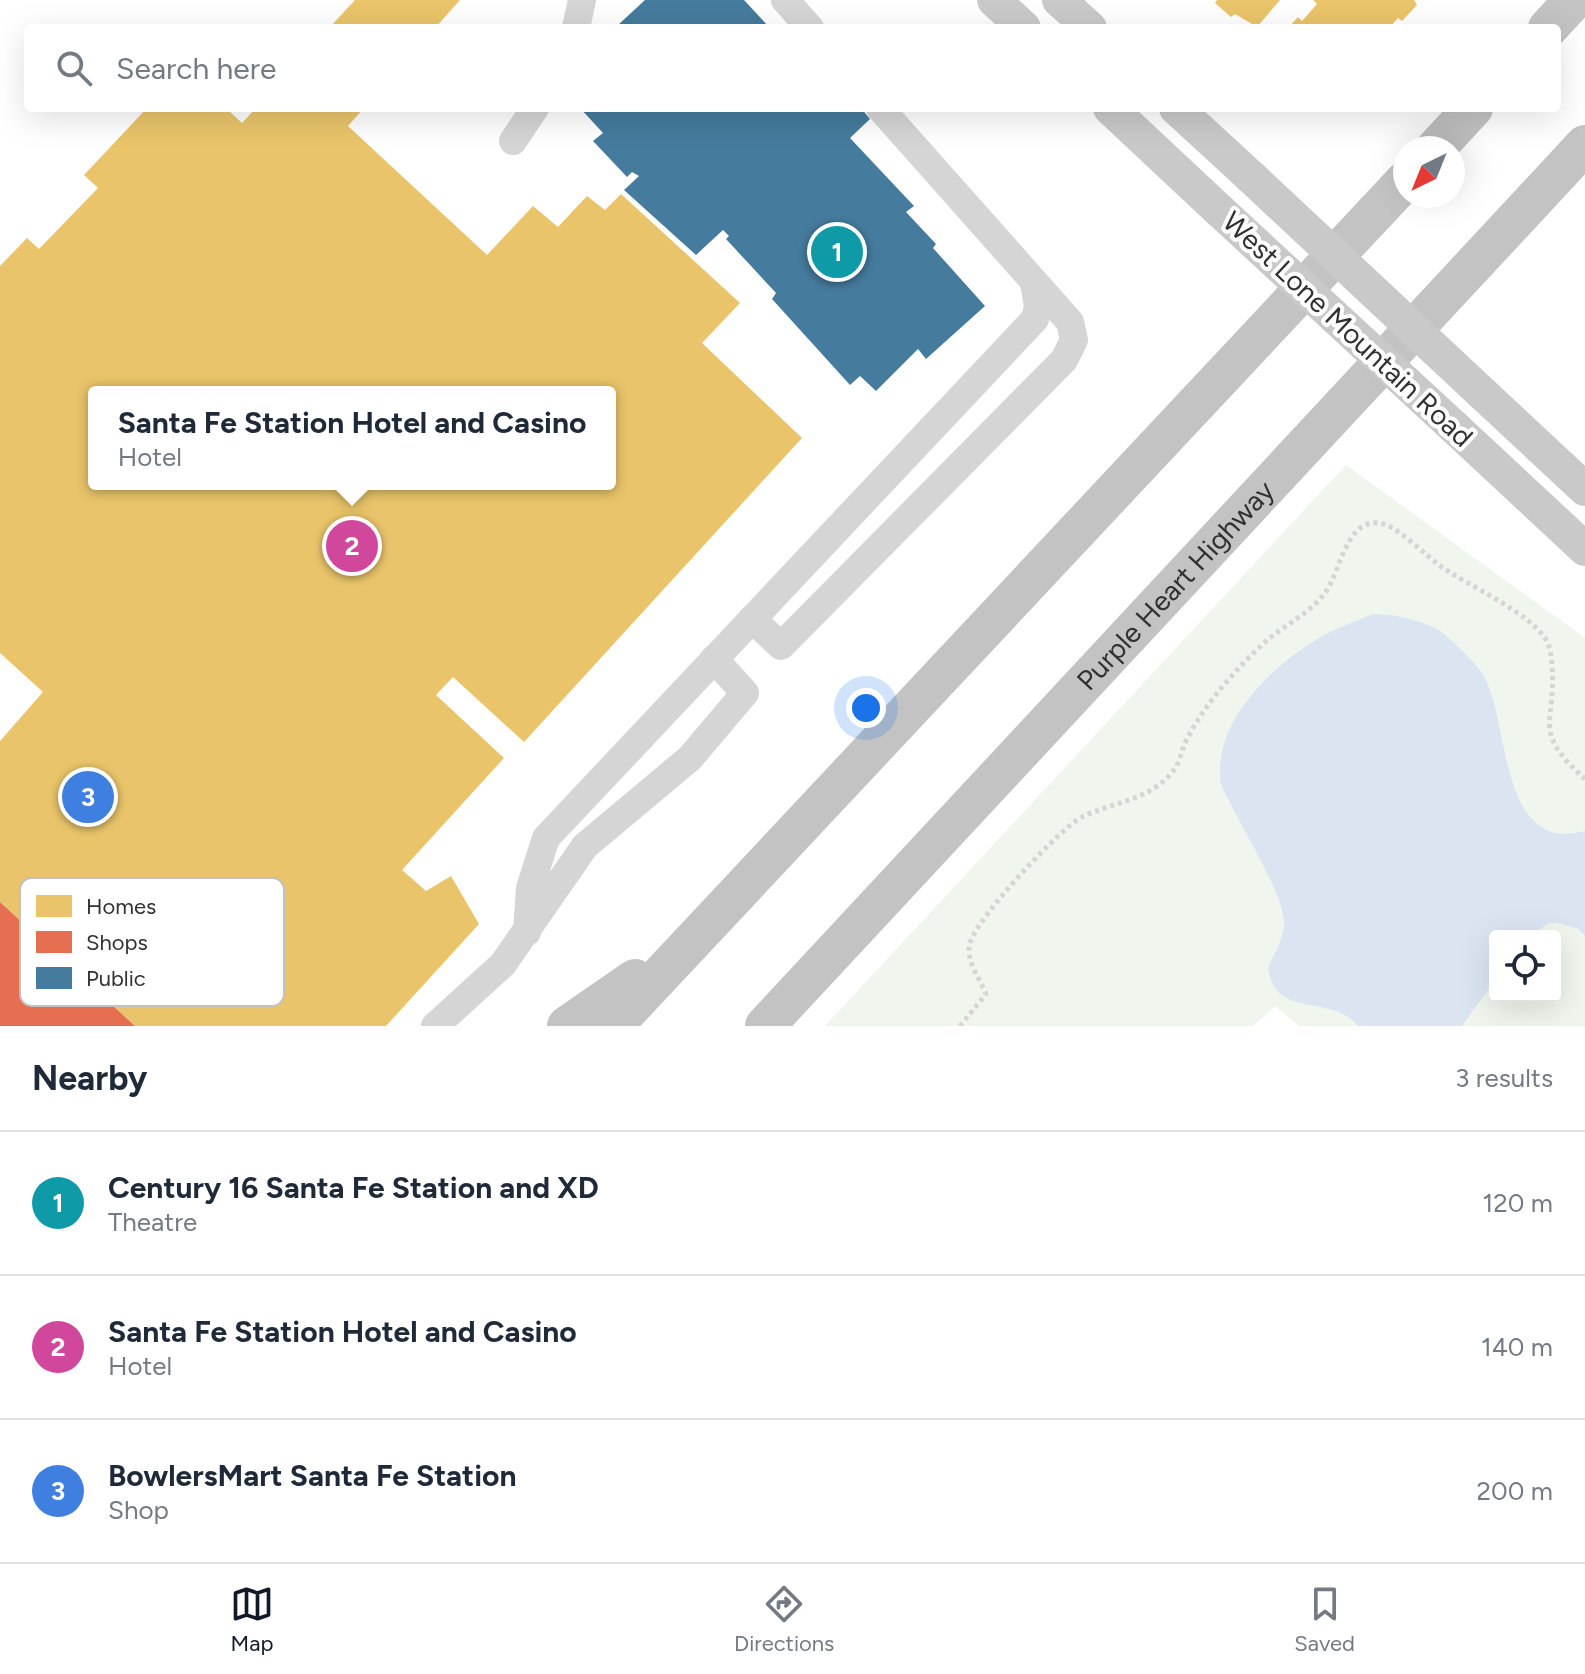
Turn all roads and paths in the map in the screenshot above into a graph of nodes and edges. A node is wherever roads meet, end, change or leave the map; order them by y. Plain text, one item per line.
1 (582, 0) edge
2 (785, 0) edge
3 (994, 0) edge
4 (1059, 0) edge
5 (1574, 0) edge
6 (577, 24) edge
7 (806, 24) edge
8 (1020, 24) edge
9 (1086, 24) edge
10 (1552, 24) edge
11 (532, 112) edge
12 (884, 112) edge
13 (1114, 112) edge
14 (1180, 112) edge
15 (1469, 112) edge
16 (1447, 136) edge
17 (513, 141) dead end
18 (1585, 145) edge
19 (1393, 194) edge
20 (1034, 282) junction
21 (1585, 489) edge
22 (1585, 549) edge
23 (752, 619) junction
24 (714, 659) junction
25 (1585, 779) edge
26 (527, 932) junction
27 (697, 936) junction
28 (435, 1026) edge
29 (567, 1026) edge
30 (613, 1026) edge
31 (765, 1026) edge
32 (960, 1026) edge

1 - 6 lane
2 - 7 lane
3 - 8 main road
4 - 9 main road
5 - 10 highway
11 - 17 lane
12 - 20 lane
13 - 22 main road, West Lone Mountain Road, bridge
14 - 21 main road, West Lone Mountain Road, bridge
15 - 16 highway
18 - 31 highway, Purple Heart Highway
19 - 27 highway
20 - 23 lane
20 - 23 lane
23 - 24 lane
24 - 26 lane
24 - 26 lane
25 - 32 path
26 - 28 lane
27 - 29 highway
27 - 30 highway

